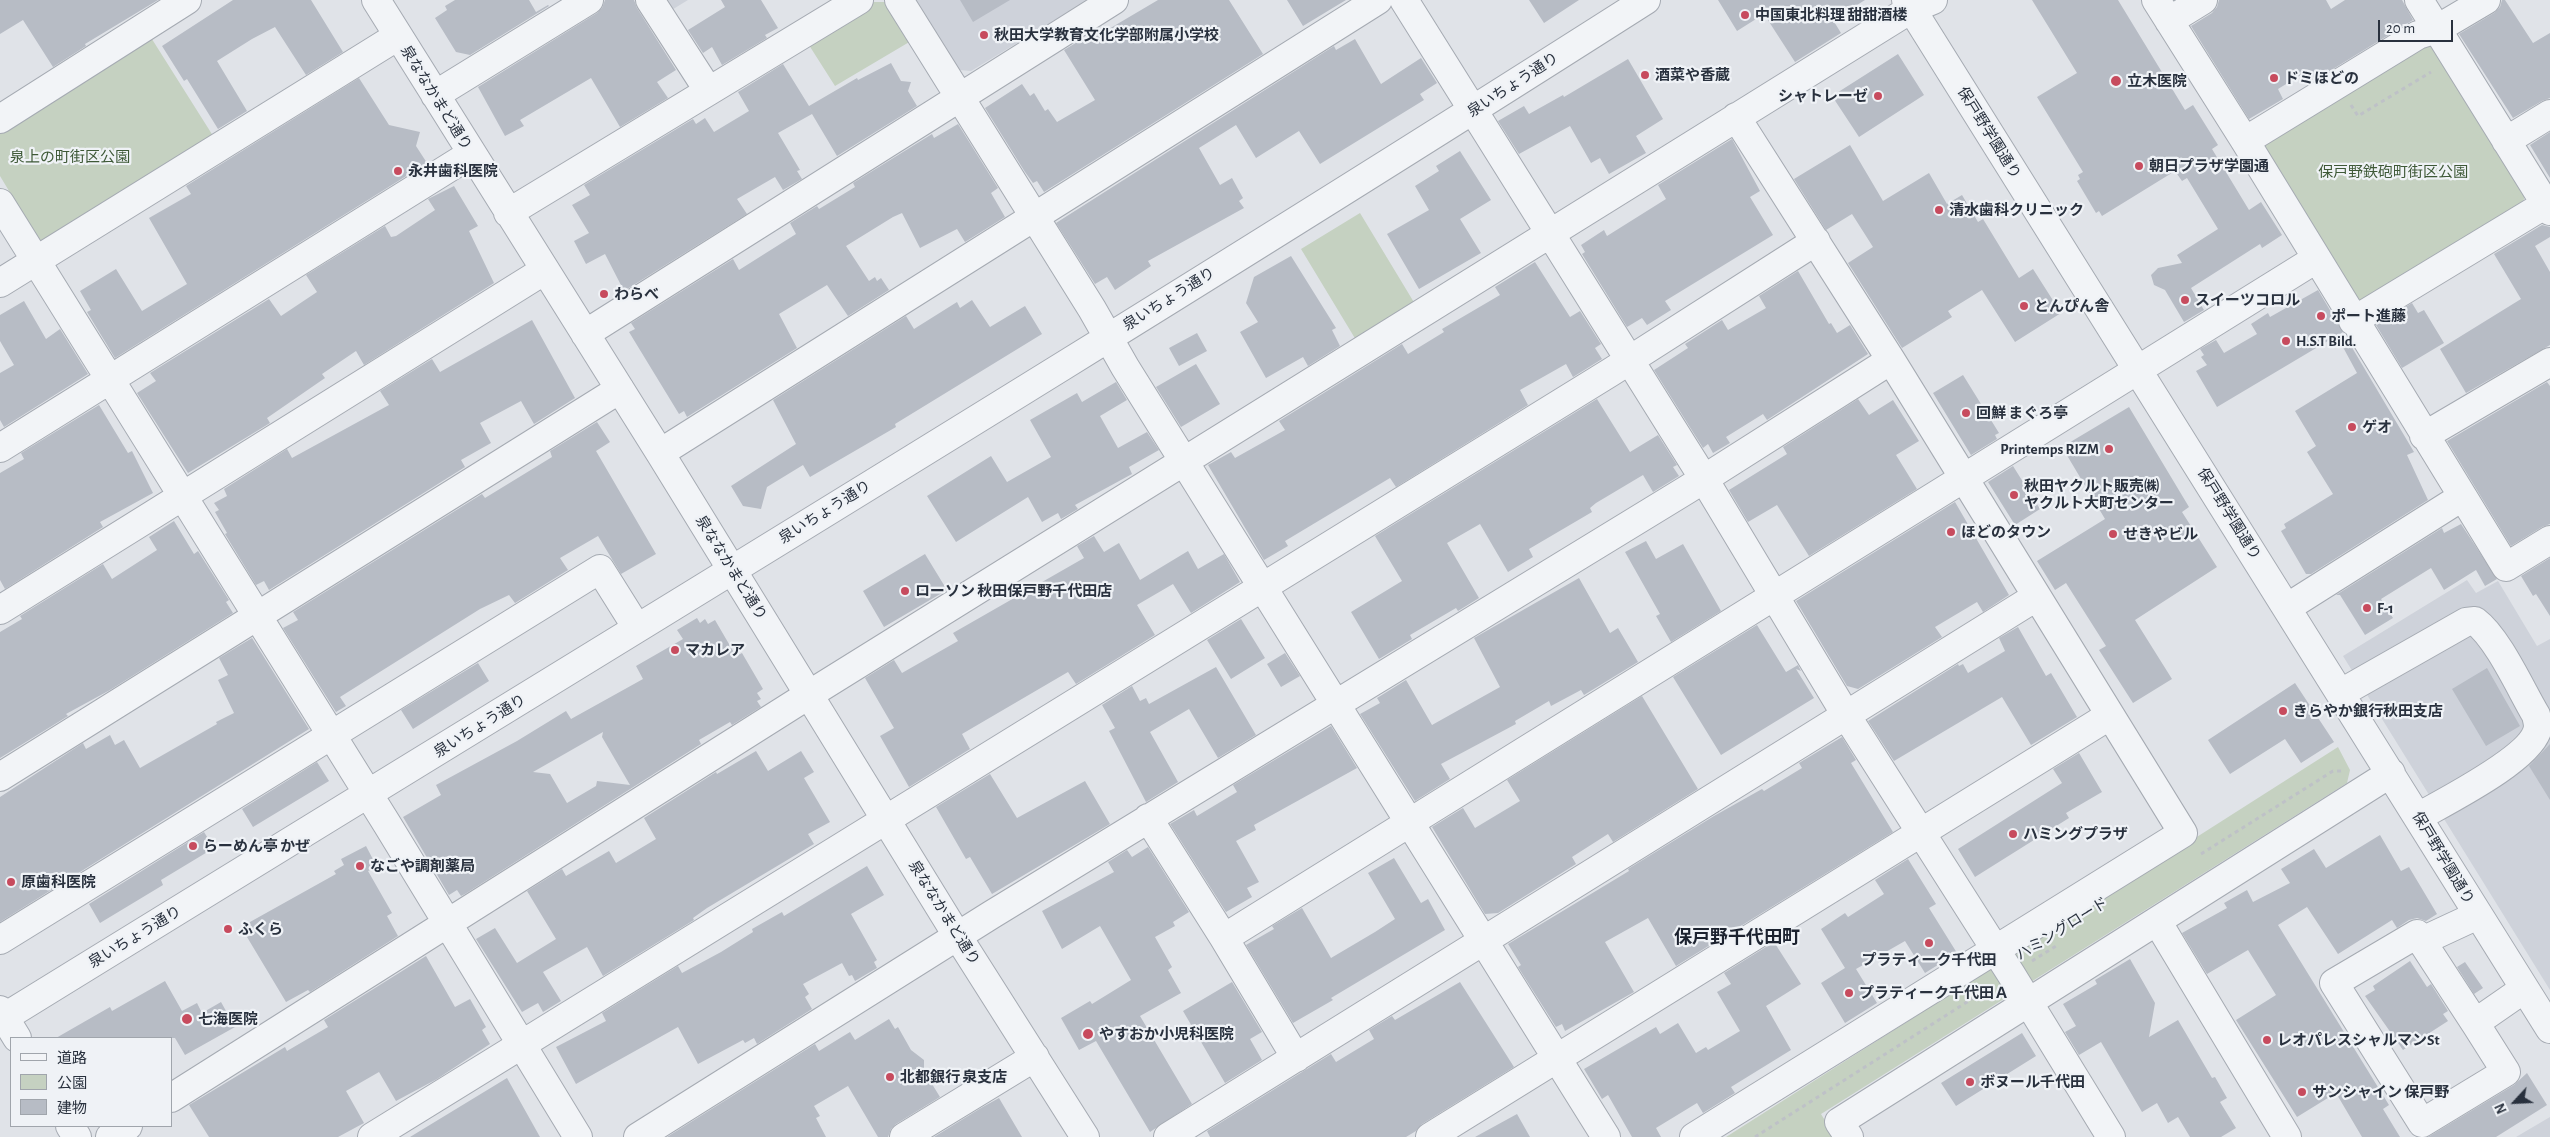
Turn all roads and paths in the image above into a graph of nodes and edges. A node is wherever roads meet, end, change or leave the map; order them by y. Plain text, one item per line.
1 (187, 0) edge
2 (376, 0) edge
3 (589, 0) edge
4 (650, 0) edge
5 (859, 0) edge
6 (899, 0) edge
7 (1114, 0) edge
8 (1378, 0) edge
9 (1404, 0) edge
10 (1646, 0) edge
11 (2204, 0) edge
12 (2419, 0) edge
13 (2486, 0) edge
14 (1917, 3) edge
15 (2162, 11) edge
16 (2437, 29) junction
17 (398, 36) junction
18 (2435, 79) dead end
19 (708, 90) junction
20 (435, 95) junction
21 (960, 97) junction
22 (1474, 110) junction
23 (2550, 114) edge
24 (2358, 116) dead end
25 (1736, 117) junction
26 (0, 119) edge
27 (2245, 141) junction
28 (2506, 141) junction
29 (471, 154) junction
30 (0, 203) edge
31 (2548, 207) edge
32 (508, 213) junction
33 (1035, 217) junction
34 (1550, 234) junction
35 (1816, 241) junction
36 (2316, 259) junction
37 (35, 261) junction
38 (545, 270) junction
39 (0, 283) edge
40 (2353, 321) junction
41 (585, 334) junction
42 (1108, 337) junction
43 (1630, 360) junction
44 (1891, 360) junction
45 (2550, 362) edge
46 (2139, 371) junction
47 (109, 380) junction
48 (620, 389) junction
49 (2424, 436) junction
50 (0, 448) edge
51 (660, 452) junction
52 (1184, 461) junction
53 (1704, 479) junction
54 (1964, 479) junction
55 (2462, 497) junction
56 (183, 498) junction
57 (2550, 540) edge
58 (732, 570) junction
59 (1263, 587) junction
60 (1774, 596) junction
61 (2036, 597) junction
62 (2288, 607) junction
63 (0, 610) edge
64 (257, 617) junction
65 (637, 628) junction
66 (2341, 693) junction
67 (810, 694) junction
68 (1335, 706) junction
69 (1846, 715) junction
70 (2109, 716) junction
71 (332, 736) junction
72 (2391, 772) junction
73 (0, 777) edge
74 (369, 794) junction
75 (2418, 817) junction
76 (1148, 818) junction
77 (886, 819) junction
78 (1410, 822) junction
79 (1921, 833) junction
80 (2197, 857) dead end
81 (2478, 915) junction
82 (2157, 921) junction
83 (447, 925) junction
84 (958, 937) junction
85 (1224, 938) junction
86 (0, 940) edge
87 (1482, 942) junction
88 (2422, 942) junction
89 (2060, 943) dead end
90 (1995, 948) junction
91 (2011, 974) junction
92 (2524, 989) junction
93 (2028, 1001) junction
94 (5, 1021) edge
95 (2475, 1023) junction
96 (2550, 1029) edge
97 (521, 1044) junction
98 (1035, 1057) junction
99 (1296, 1058) junction
100 (1557, 1058) junction
101 (1804, 1068) junction
102 (1822, 1094) junction
103 (172, 1097) edge
104 (126, 1127) edge
105 (1844, 1129) edge
106 (110, 1137) edge
107 (372, 1137) edge
108 (578, 1137) edge
109 (638, 1137) edge
110 (904, 1137) edge
111 (1085, 1137) edge
112 (1168, 1137) edge
113 (1430, 1137) edge
114 (1606, 1137) edge
115 (1694, 1137) edge
116 (1755, 1137) edge
117 (2111, 1137) edge
118 (2287, 1137) edge

1 - 26 street
2 - 17 street, 泉ななかまど通り
3 - 20 street
4 - 19 street
5 - 19 street
6 - 21 street
7 - 21 street
8 - 33 street
9 - 22 street
10 - 22 street, 泉いちょう通り
11 - 15 street
12 - 16 street
13 - 16 street
14 - 25 street
14 - 46 street, 保戸野学園通り
15 - 27 street
16 - 27 street
16 - 28 street
17 - 20 street, 泉ななかまど通り
17 - 37 street
18 - 24 path
19 - 32 street
20 - 29 street, 泉ななかまど通り
21 - 33 street
21 - 41 street
22 - 34 street
22 - 42 street, 泉いちょう通り
23 - 28 street
25 - 34 street
25 - 35 street
27 - 36 street
28 - 31 street
29 - 32 street, 泉ななかまど通り
29 - 47 street
30 - 37 street
31 - 40 street
32 - 38 street, 泉ななかまど通り
33 - 42 street
33 - 51 street
34 - 43 street
34 - 52 street
35 - 43 street
35 - 44 street
36 - 40 street
36 - 46 street
37 - 39 street
37 - 47 street
38 - 41 street, 泉ななかまど通り
38 - 56 street
40 - 49 street
41 - 48 street, 泉ななかまど通り
42 - 52 street
42 - 58 street, 泉いちょう通り
43 - 53 street
43 - 59 street
44 - 53 street
44 - 54 street
45 - 49 street
46 - 54 street
46 - 62 street, 保戸野学園通り
47 - 50 street
47 - 56 street
48 - 51 street, 泉ななかまど通り
48 - 64 street
49 - 55 street
51 - 58 street, 泉ななかまど通り
52 - 59 street
52 - 67 street
53 - 60 street
53 - 68 street
54 - 60 street
54 - 61 street
55 - 57 street
55 - 62 street
56 - 63 street
56 - 64 street
58 - 65 street, 泉いちょう通り
58 - 67 street, 泉ななかまど通り
59 - 68 street
59 - 77 street
60 - 69 street
60 - 78 street
61 - 69 street
61 - 70 street
62 - 66 street, 保戸野学園通り
64 - 71 street
64 - 73 street
65 - 71 street
65 - 74 street, 泉いちょう通り
66 - 72 street, 保戸野学園通り
66 - 75 street
67 - 77 street, 泉ななかまど通り
67 - 83 street
68 - 76 street
68 - 78 street
69 - 79 street
69 - 87 street
70 - 79 street
70 - 90 street
71 - 74 street
71 - 86 street
72 - 75 street, 保戸野学園通り
72 - 80 path
72 - 82 street
74 - 83 street
74 - 94 street, 泉いちょう通り
75 - 81 street, 保戸野学園通り
76 - 84 street
76 - 85 street
77 - 84 street, 泉ななかまど通り
77 - 97 street
78 - 85 street
78 - 87 street
79 - 90 street
79 - 100 street
81 - 88 street
81 - 92 street, 保戸野学園通り
82 - 93 street
82 - 118 street
83 - 97 street
83 - 103 street
84 - 98 street, 泉ななかまど通り
84 - 109 street
85 - 99 street
87 - 99 street
87 - 100 street
88 - 95 street
88 - 95 street
89 - 91 path, ハミングロード
90 - 91 street
90 - 101 street
91 - 93 street
91 - 102 path, ハミングロード
92 - 95 street
92 - 96 street, 保戸野学園通り
93 - 105 street
93 - 117 street
97 - 107 street
97 - 108 street
98 - 110 street
98 - 111 street, 泉ななかまど通り
99 - 112 street
100 - 113 street
100 - 114 street
101 - 102 path
101 - 115 street
102 - 105 path
102 - 116 path, ハミングロード
104 - 106 street

